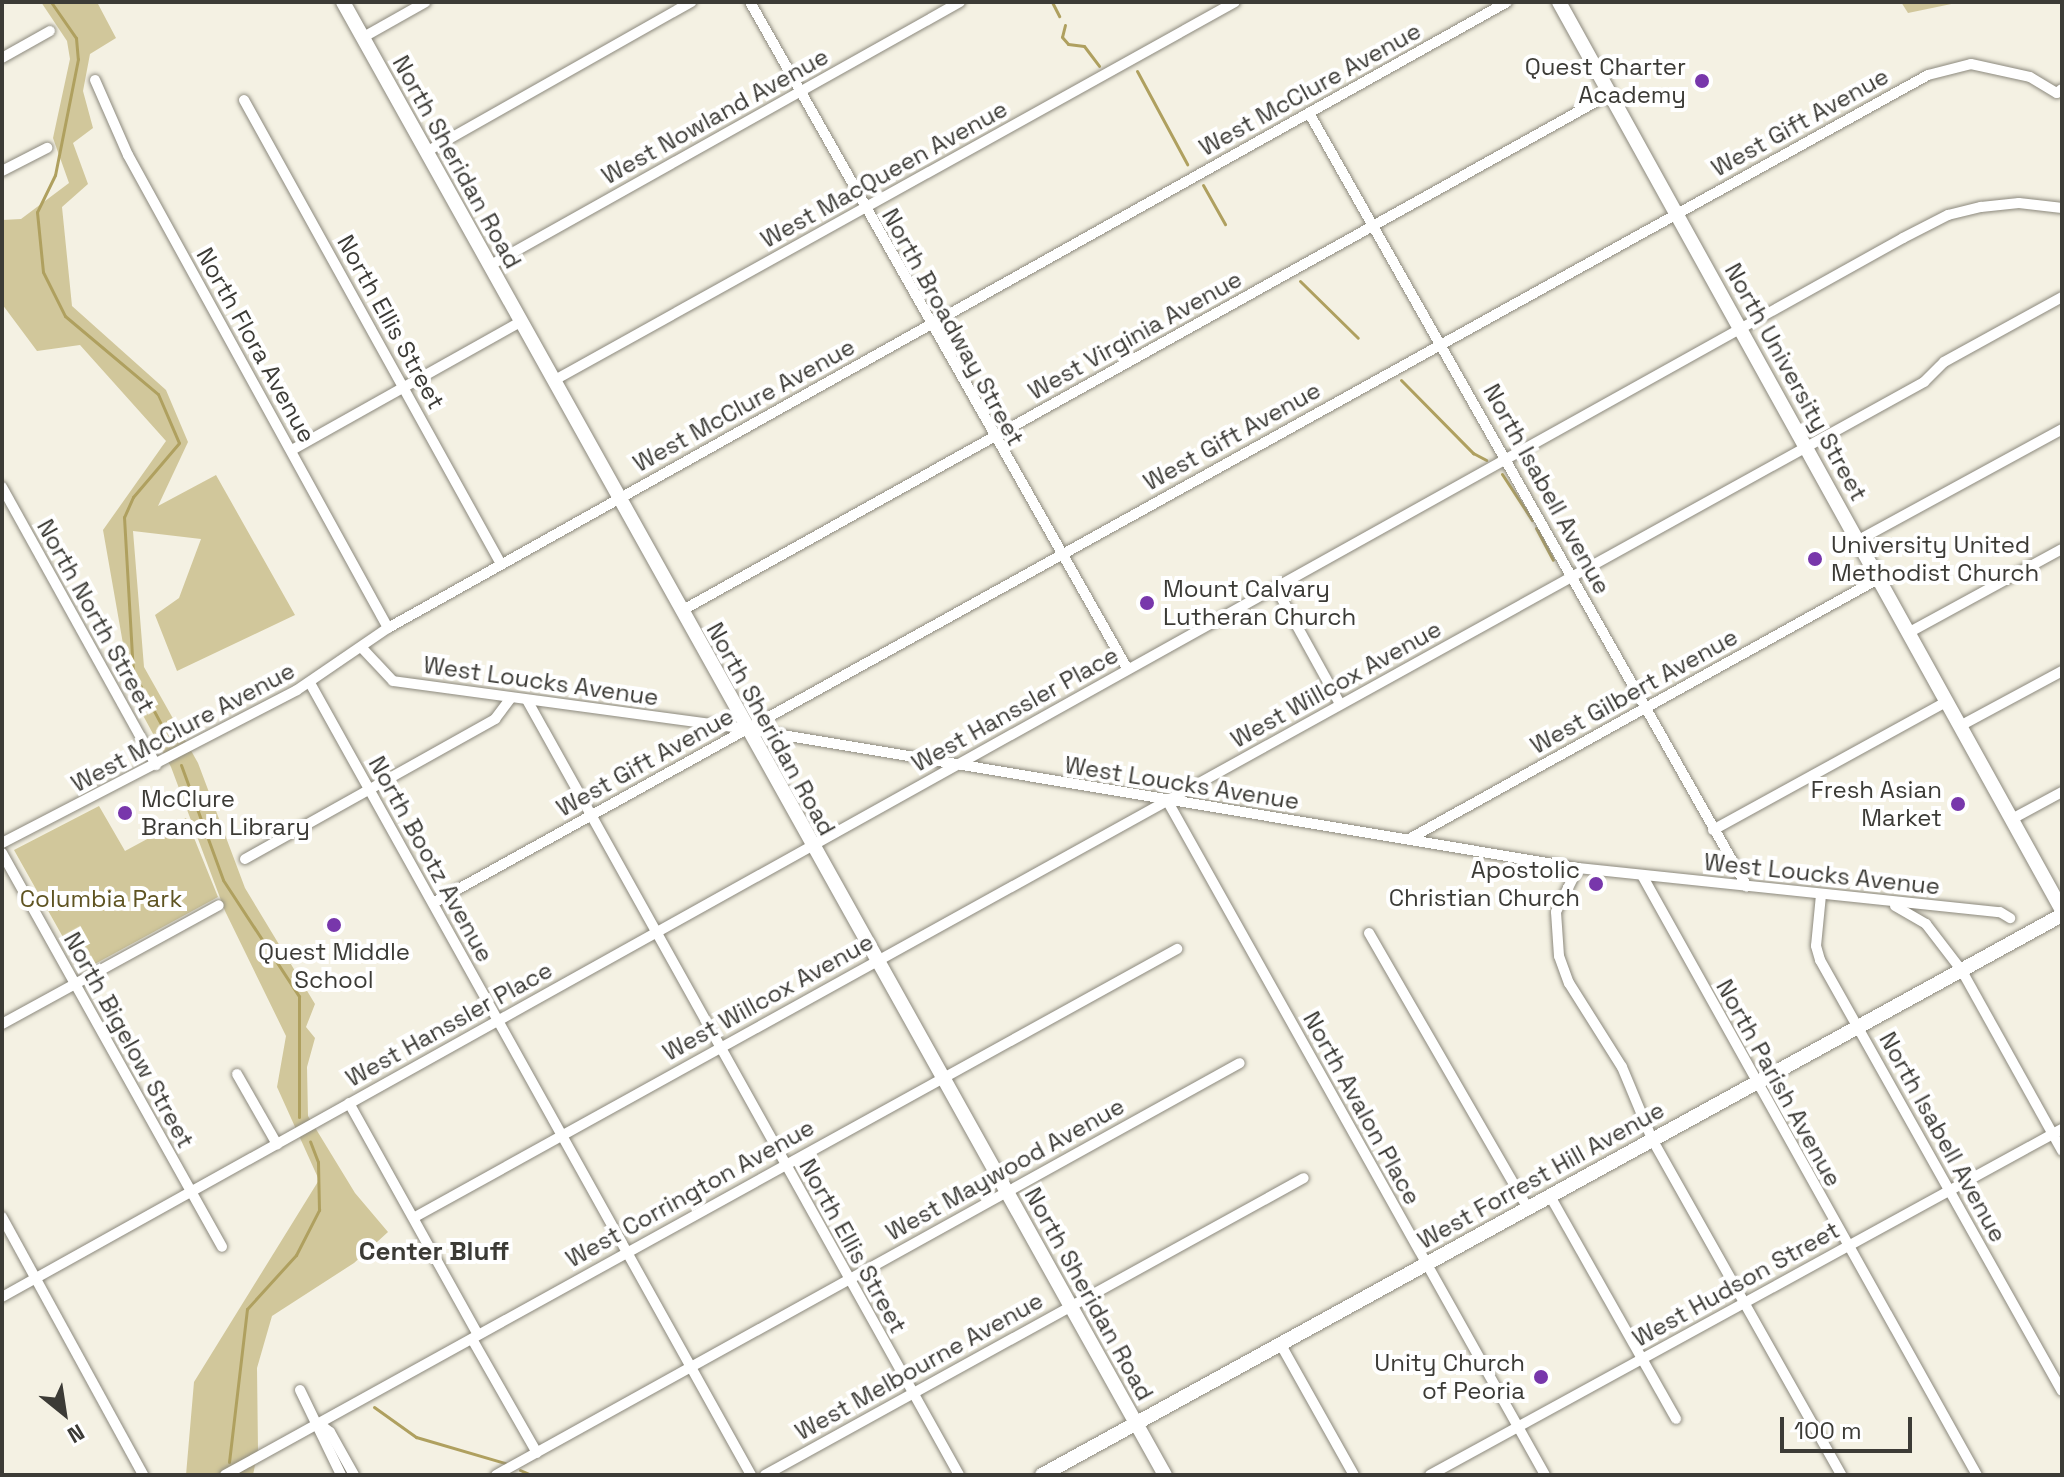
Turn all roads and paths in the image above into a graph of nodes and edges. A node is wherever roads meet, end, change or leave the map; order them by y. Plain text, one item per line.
1 (343, 2) edge
2 (426, 2) edge
3 (691, 2) edge
4 (750, 2) edge
5 (960, 2) edge
6 (1235, 2) edge
7 (1507, 2) edge
8 (1559, 2) edge
9 (50, 31) dead end
10 (362, 38) junction
11 (2, 58) edge
12 (95, 80) dead end
13 (800, 91) junction
14 (1610, 94) junction
15 (2060, 94) edge
16 (244, 100) dead end
17 (1309, 113) junction
18 (47, 148) dead end
19 (426, 152) junction
20 (2, 171) edge
21 (864, 208) junction
22 (2062, 208) edge
23 (1678, 213) junction
24 (1375, 225) junction
25 (489, 266) junction
26 (2062, 297) edge
27 (520, 322) junction
28 (930, 325) junction
29 (1742, 328) junction
30 (1439, 342) junction
31 (553, 381) junction
32 (404, 387) junction
33 (2062, 429) edge
34 (992, 438) junction
35 (1807, 446) junction
36 (292, 450) junction
37 (1508, 458) junction
38 (2, 487) edge
39 (617, 499) junction
40 (1857, 541) junction
41 (2062, 549) edge
42 (1061, 555) junction
43 (501, 564) junction
44 (1572, 574) junction
45 (1878, 579) junction
46 (1276, 588) junction
47 (681, 611) junction
48 (388, 628) junction
49 (1908, 633) junction
50 (362, 648) junction
51 (1127, 668) junction
52 (2062, 671) edge
53 (310, 683) junction
54 (511, 698) junction
55 (527, 700) junction
56 (1946, 702) junction
57 (1340, 704) junction
58 (1646, 707) junction
59 (776, 714) junction
60 (719, 726) junction
61 (1960, 726) junction
62 (747, 729) junction
63 (776, 734) junction
64 (716, 746) junction
65 (156, 765) junction
66 (955, 765) junction
67 (368, 789) junction
68 (2062, 792) edge
69 (1168, 802) junction
70 (590, 815) junction
71 (2012, 819) junction
72 (1713, 830) junction
73 (1409, 839) junction
74 (2, 843) edge
75 (811, 845) junction
76 (2, 853) edge
77 (245, 859) dead end
78 (1578, 868) junction
79 (1643, 877) junction
80 (1747, 887) junction
81 (1821, 895) junction
82 (433, 903) junction
83 (1889, 903) junction
84 (219, 905) dead end
85 (2062, 913) edge
86 (2010, 918) dead end
87 (655, 931) junction
88 (1369, 933) dead end
89 (1177, 949) dead end
90 (876, 960) junction
91 (1962, 971) junction
92 (76, 984) junction
93 (498, 1020) junction
94 (2, 1024) edge
95 (1859, 1027) junction
96 (719, 1048) junction
97 (1240, 1063) dead end
98 (237, 1074) dead end
99 (940, 1076) junction
100 (1755, 1082) junction
101 (349, 1103) junction
102 (2057, 1132) edge
103 (562, 1135) junction
104 (1652, 1139) junction
105 (277, 1144) junction
106 (2062, 1151) edge
107 (784, 1163) junction
108 (1304, 1178) dead end
109 (1006, 1191) junction
110 (1949, 1191) junction
111 (190, 1192) junction
112 (1550, 1196) junction
113 (1528, 1208) junction
114 (2, 1217) edge
115 (415, 1217) junction
116 (1848, 1246) junction
117 (222, 1247) dead end
118 (628, 1252) junction
119 (1427, 1263) junction
120 (35, 1278) junction
121 (848, 1279) junction
122 (2, 1297) edge
123 (1745, 1303) junction
124 (1069, 1306) junction
125 (475, 1337) junction
126 (1281, 1345) junction
127 (1640, 1359) junction
128 (691, 1367) junction
129 (300, 1390) dead end
130 (2062, 1391) edge
131 (913, 1393) junction
132 (1676, 1419) dead end
133 (318, 1423) junction
134 (1136, 1423) junction
135 (1518, 1426) junction
136 (537, 1453) junction
137 (143, 1475) edge
138 (225, 1475) edge
139 (341, 1475) edge
140 (354, 1475) edge
141 (496, 1475) edge
142 (751, 1475) edge
143 (765, 1475) edge
144 (959, 1475) edge
145 (1042, 1475) edge
146 (1165, 1475) edge
147 (1354, 1475) edge
148 (1430, 1475) edge
149 (1545, 1475) edge
150 (1841, 1475) edge
151 (1977, 1475) edge

1 - 10 main road, North Sheridan Road
2 - 10 street
3 - 19 street
4 - 13 street, North Broadway Street
5 - 13 street, West Nowland Avenue
6 - 21 street, West MacQueen Avenue
7 - 17 street, West McClure Avenue
8 - 14 main road, North University Street
9 - 11 street
10 - 19 main road, North Sheridan Road
12 - 36 street, North Flora Avenue
13 - 21 street, North Broadway Street
13 - 25 street, West Nowland Avenue
14 - 23 main road, North University Street
14 - 24 street, West Virginia Avenue
15 - 23 street, West Gift Avenue
16 - 32 street, North Ellis Street
17 - 24 street, North Isabell Avenue
17 - 28 street, West McClure Avenue
18 - 20 street
19 - 25 main road, North Sheridan Road
21 - 28 street, North Broadway Street
21 - 31 street, West MacQueen Avenue
22 - 29 street, West Hanssler Place
23 - 29 main road, North University Street
23 - 30 street, West Gift Avenue
24 - 30 street, North Isabell Avenue
24 - 34 street, West Virginia Avenue
25 - 27 main road, North Sheridan Road
26 - 35 street, West Willcox Avenue
27 - 31 main road, North Sheridan Road
27 - 32 street
28 - 34 street, North Broadway Street
28 - 39 street, West McClure Avenue
29 - 35 main road, North University Street
29 - 37 street, West Hanssler Place
30 - 37 street, North Isabell Avenue
30 - 42 street, West Gift Avenue
31 - 39 main road, North Sheridan Road
32 - 36 street
32 - 43 street, North Ellis Street
33 - 40 street
34 - 42 street, North Broadway Street
34 - 47 street, West Virginia Avenue
35 - 40 main road, North University Street
35 - 44 street, West Willcox Avenue
36 - 48 street, North Flora Avenue
37 - 44 street, North Isabell Avenue
37 - 46 street, West Hanssler Place
38 - 65 street, North North Street
39 - 43 street, West McClure Avenue
39 - 47 main road, North Sheridan Road
40 - 45 main road, North University Street
41 - 49 street
42 - 51 street, North Broadway Street
42 - 59 street, West Gift Avenue
43 - 48 street, West McClure Avenue
44 - 57 street, West Willcox Avenue
44 - 58 street, North Isabell Avenue
45 - 49 main road, North University Street
45 - 58 street, West Gilbert Avenue
46 - 51 street, West Hanssler Place
46 - 57 street
47 - 62 main road, North Sheridan Road
48 - 50 street, West McClure Avenue
49 - 56 main road, North University Street
50 - 53 street, West McClure Avenue
50 - 54 street, West Loucks Avenue
51 - 66 street, West Hanssler Place
52 - 61 street
53 - 65 street, West McClure Avenue
53 - 67 street, North Bootz Avenue
54 - 55 street, West Loucks Avenue
54 - 67 street
55 - 60 street, West Loucks Avenue
55 - 70 street, North Ellis Street
56 - 61 main road, North University Street
56 - 72 street
57 - 69 street, West Willcox Avenue
58 - 72 street, North Isabell Avenue
58 - 73 street, West Gilbert Avenue
59 - 62 street, West Gift Avenue
59 - 63 street
60 - 62 street, West Loucks Avenue
60 - 64 street
61 - 71 main road, North University Street
62 - 63 street, West Loucks Avenue
62 - 64 street, West Gift Avenue
62 - 75 main road, North Sheridan Road
63 - 66 street, West Loucks Avenue
64 - 70 street, West Gift Avenue
65 - 74 street, West McClure Avenue
66 - 69 street, West Loucks Avenue
66 - 75 street, West Hanssler Place
67 - 77 street
67 - 82 street, North Bootz Avenue
68 - 71 street
69 - 73 street, West Loucks Avenue
69 - 90 street, West Willcox Avenue
69 - 119 street, North Avalon Place
70 - 82 street, West Gift Avenue
70 - 87 street, North Ellis Street
71 - 85 main road, North University Street
72 - 80 street, North Isabell Avenue
73 - 78 street, West Loucks Avenue
75 - 87 street, West Hanssler Place
75 - 90 main road, North Sheridan Road
76 - 92 street, North Bigelow Street
78 - 79 street, West Loucks Avenue
78 - 104 street
79 - 80 street, West Loucks Avenue
79 - 100 street, North Parish Avenue
80 - 81 street, West Loucks Avenue
81 - 83 street, West Loucks Avenue
81 - 95 street, North Isabell Avenue
82 - 93 street, North Bootz Avenue
83 - 86 street, West Loucks Avenue
83 - 91 street
84 - 92 street
85 - 91 main road, West Forrest Hill Avenue
87 - 93 street, West Hanssler Place
87 - 96 street, North Ellis Street
88 - 113 street
89 - 99 street, West Corrington Avenue
90 - 96 street, West Willcox Avenue
90 - 99 main road, North Sheridan Road
91 - 95 main road, West Forrest Hill Avenue
91 - 102 street
92 - 94 street
92 - 111 street, North Bigelow Street
93 - 101 street, West Hanssler Place
93 - 103 street, North Bootz Avenue
95 - 100 main road, West Forrest Hill Avenue
95 - 110 street, North Isabell Avenue
96 - 103 street, West Willcox Avenue
96 - 107 street, North Ellis Street
97 - 109 street, West Maywood Avenue
98 - 105 street
99 - 107 street, West Corrington Avenue
99 - 109 main road, North Sheridan Road
100 - 104 main road, West Forrest Hill Avenue
100 - 116 street, North Parish Avenue
101 - 105 street, West Hanssler Place
101 - 115 street
102 - 106 street
102 - 110 street, West Hudson Street
103 - 115 street, West Willcox Avenue
103 - 118 street, North Bootz Avenue
104 - 112 main road, West Forrest Hill Avenue
104 - 123 street
105 - 111 street, West Hanssler Place
107 - 118 street, West Corrington Avenue
107 - 121 street, North Ellis Street
108 - 124 street, West Melbourne Avenue
109 - 121 street, West Maywood Avenue
109 - 124 main road, North Sheridan Road
110 - 116 street, West Hudson Street
110 - 130 street, North Isabell Avenue
111 - 117 street, North Bigelow Street
111 - 120 street, West Hanssler Place
112 - 113 main road, West Forrest Hill Avenue
112 - 127 street
113 - 119 main road, West Forrest Hill Avenue
114 - 120 street
115 - 125 street
116 - 123 street, West Hudson Street
116 - 151 street, North Parish Avenue
118 - 125 street, West Corrington Avenue
118 - 128 street, North Bootz Avenue
119 - 126 main road, West Forrest Hill Avenue
119 - 135 street, North Avalon Place
120 - 122 street, West Hanssler Place
120 - 137 street
121 - 128 street, West Maywood Avenue
121 - 131 street, North Ellis Street
123 - 127 street, West Hudson Street
123 - 150 street
124 - 131 street, West Melbourne Avenue
124 - 134 main road, North Sheridan Road
125 - 133 street, West Corrington Avenue
125 - 136 street
126 - 134 main road, West Forrest Hill Avenue
126 - 147 street
127 - 132 street
127 - 135 street, West Hudson Street
128 - 136 street, West Maywood Avenue
128 - 142 street, North Bootz Avenue
129 - 133 street
131 - 143 street, West Melbourne Avenue
131 - 144 street, North Ellis Street
133 - 138 street, West Corrington Avenue
133 - 139 street
133 - 140 street
134 - 145 main road, West Forrest Hill Avenue
134 - 146 main road, North Sheridan Road
135 - 148 street, West Hudson Street
135 - 149 street, North Avalon Place
136 - 141 street, West Maywood Avenue

